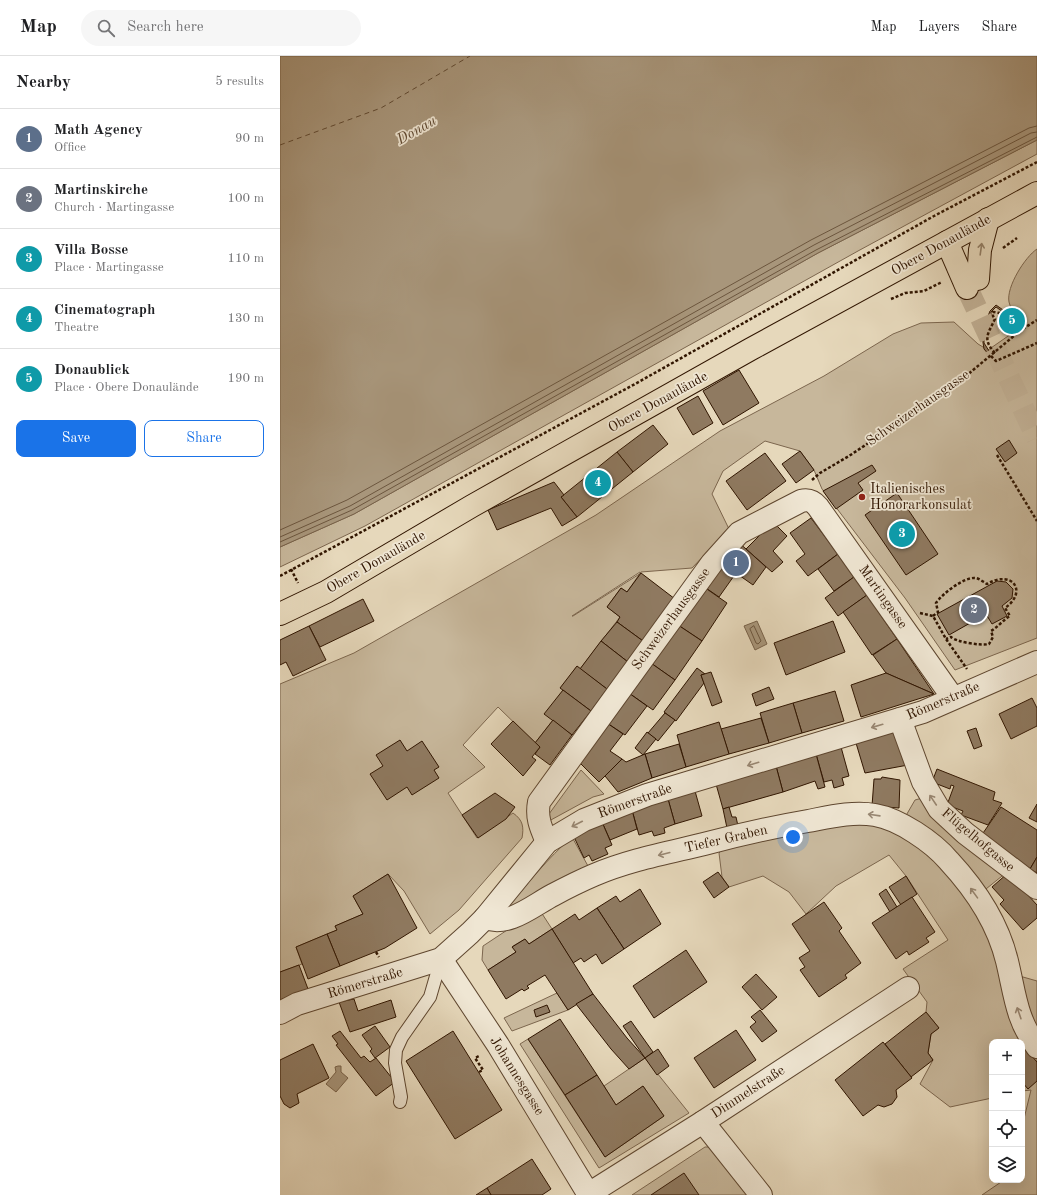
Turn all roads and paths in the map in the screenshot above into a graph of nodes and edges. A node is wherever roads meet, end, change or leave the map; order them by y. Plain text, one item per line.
1 (1037, 162) edge
2 (1037, 193) edge
3 (988, 219) junction
4 (947, 242) junction
5 (1037, 320) edge
6 (1021, 330) junction
7 (1037, 343) edge
8 (995, 353) junction
9 (992, 356) junction
10 (544, 433) junction
11 (547, 437) dead end
12 (997, 456) dead end
13 (808, 500) junction
14 (1037, 521) edge
15 (292, 569) junction
16 (280, 576) edge
17 (298, 583) dead end
18 (280, 614) edge
19 (897, 616) junction
20 (933, 616) junction
21 (946, 639) junction
22 (1037, 662) edge
23 (979, 686) junction
24 (953, 698) junction
25 (900, 719) junction
26 (547, 842) junction
27 (1037, 888) edge
28 (485, 918) junction
29 (441, 959) junction
30 (908, 988) dead end
31 (280, 1013) edge
32 (1037, 1048) edge
33 (480, 1057) dead end
34 (478, 1072) dead end
35 (400, 1102) dead end
36 (703, 1122) junction
37 (588, 1195) edge
38 (761, 1195) edge

1 - 10 path
2 - 3 main road, Obere Donaulände
3 - 4 main road, Obere Donaulände
4 -> 3 main road
4 - 18 main road, Obere Donaulände
5 - 6 path, Schweizerhausgasse
6 - 8 path, Schweizerhausgasse
6 - 8 path
7 - 9 path
8 - 9 path, Schweizerhausgasse
9 - 13 path, Schweizerhausgasse
10 - 11 path
10 - 15 path
12 - 14 path
13 - 19 street, Martingasse
13 - 26 street, Schweizerhausgasse
15 - 16 path
15 - 17 path
19 - 20 path
19 - 24 street, Martingasse
20 - 21 path
20 - 21 path
21 - 23 path
22 - 23 street, Römerstraße
23 - 24 street, Römerstraße
24 - 25 street, Römerstraße
25 -> 26 street, Römerstraße
27 -> 25 street, Flügelhofgasse
26 - 28 street, Römerstraße
28 - 29 street, Römerstraße
32 -> 28 street, Tiefer Graben
29 - 31 street, Römerstraße
29 - 35 lane
29 - 37 street, Johannesgasse
30 - 36 street, Dimmelstraße
33 - 34 path
36 - 37 street, Dimmelstraße
36 - 38 street

